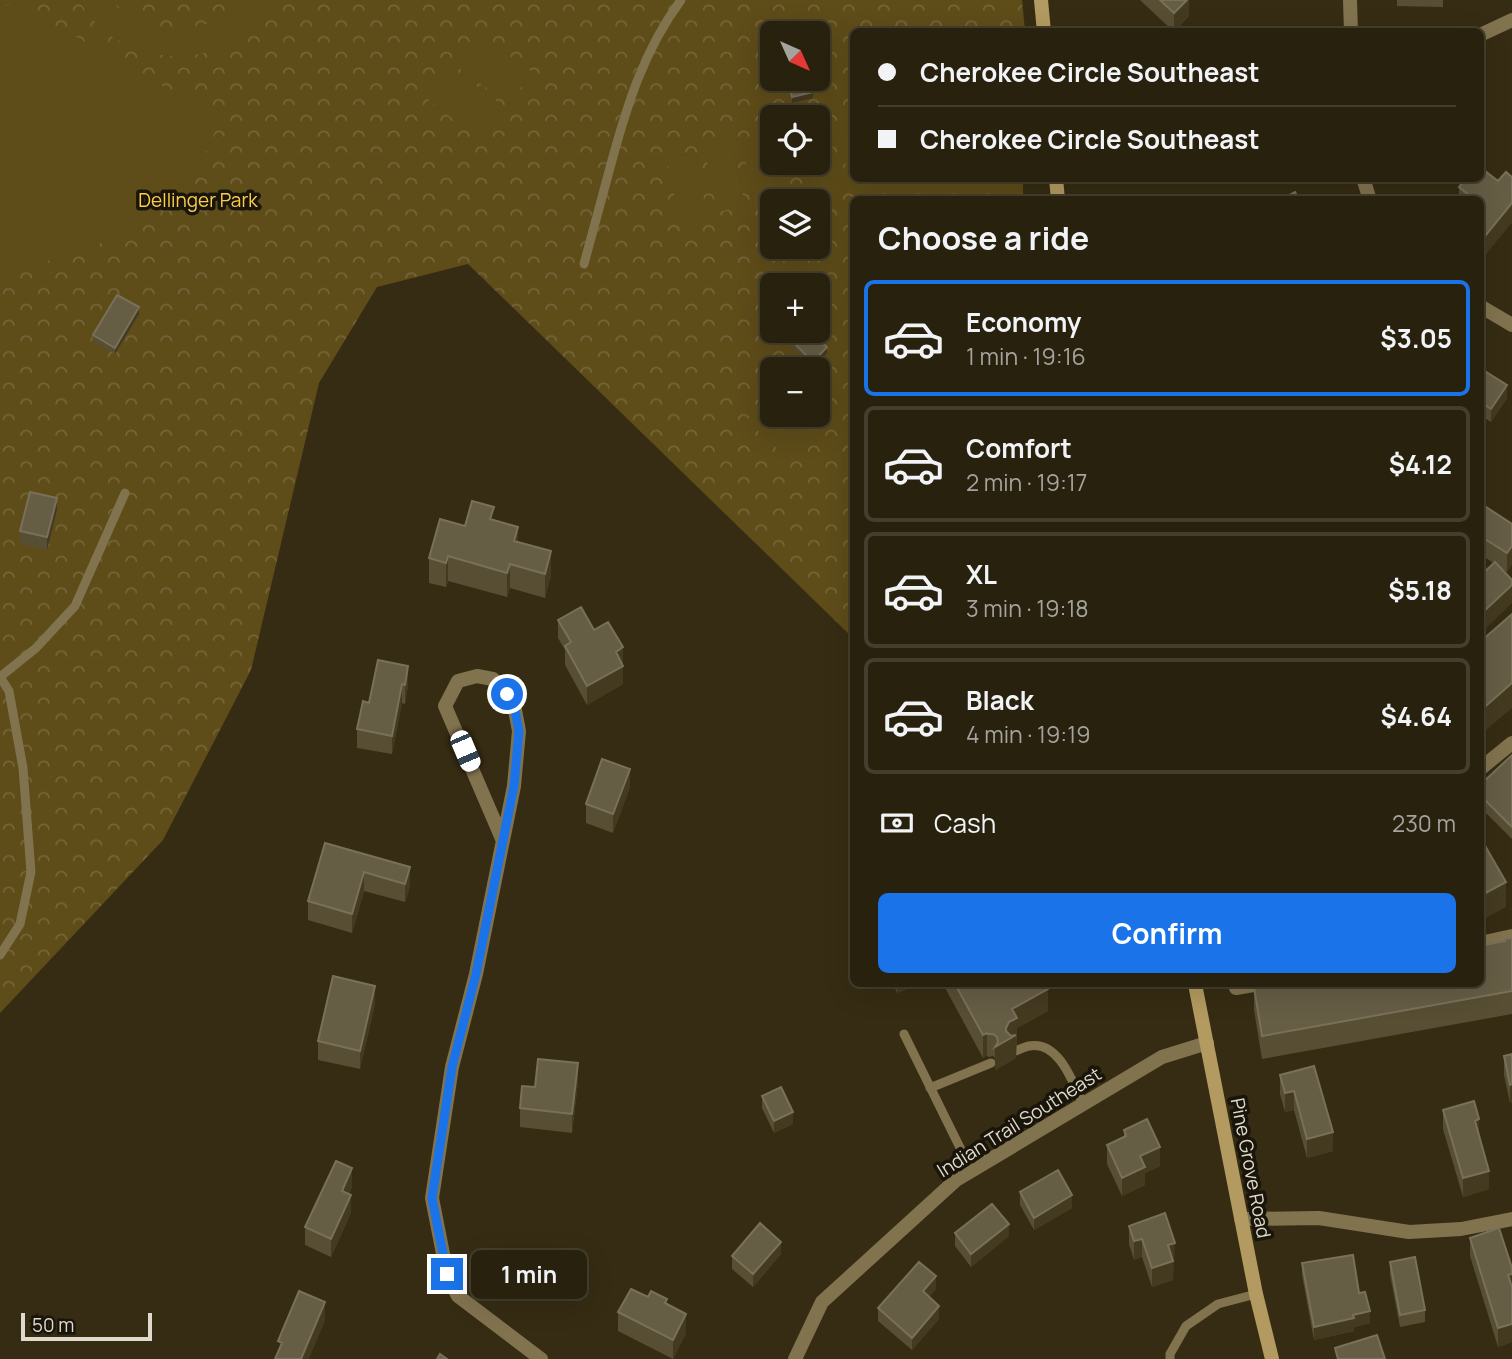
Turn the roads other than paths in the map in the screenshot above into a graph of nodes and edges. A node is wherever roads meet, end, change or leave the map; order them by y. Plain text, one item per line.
1 (681, 0) edge
2 (1041, 0) edge
3 (1350, 0) edge
4 (1512, 20) edge
5 (1044, 28) edge
6 (1351, 28) edge
7 (1484, 33) edge
8 (584, 264) dead end
9 (1484, 308) edge
10 (1512, 325) edge
11 (125, 493) dead end
12 (1512, 743) edge
13 (1484, 766) edge
14 (503, 841) junction
15 (1512, 936) edge
16 (1484, 942) edge
17 (0, 955) edge
18 (1196, 987) edge
19 (1242, 987) edge
20 (1236, 988) dead end
21 (904, 1034) dead end
22 (1207, 1043) junction
23 (1013, 1052) edge
24 (991, 1063) dead end
25 (930, 1088) junction
26 (1083, 1104) junction
27 (971, 1171) junction
28 (1241, 1219) junction
29 (1512, 1219) edge
30 (1256, 1293) junction
31 (541, 1359) edge
32 (795, 1359) edge
33 (1170, 1359) edge
34 (1272, 1359) edge

1 - 8 lane
2 - 5 street
3 - 6 street
4 - 7 street
9 - 10 street
11 - 17 lane
12 - 13 street
14 - 14 street
14 - 31 street
15 - 16 street
18 - 22 street, Pine Grove Road
19 - 20 street
21 - 25 lane
22 - 26 street, Indian Trail Southeast
22 - 28 street, Pine Grove Road
23 - 26 lane
24 - 25 lane
25 - 27 lane
26 - 27 street, Indian Trail Southeast
27 - 32 street, Indian Trail Southeast
28 - 29 street
28 - 30 street, Pine Grove Road
30 - 33 lane
30 - 34 street, Pine Grove Road

